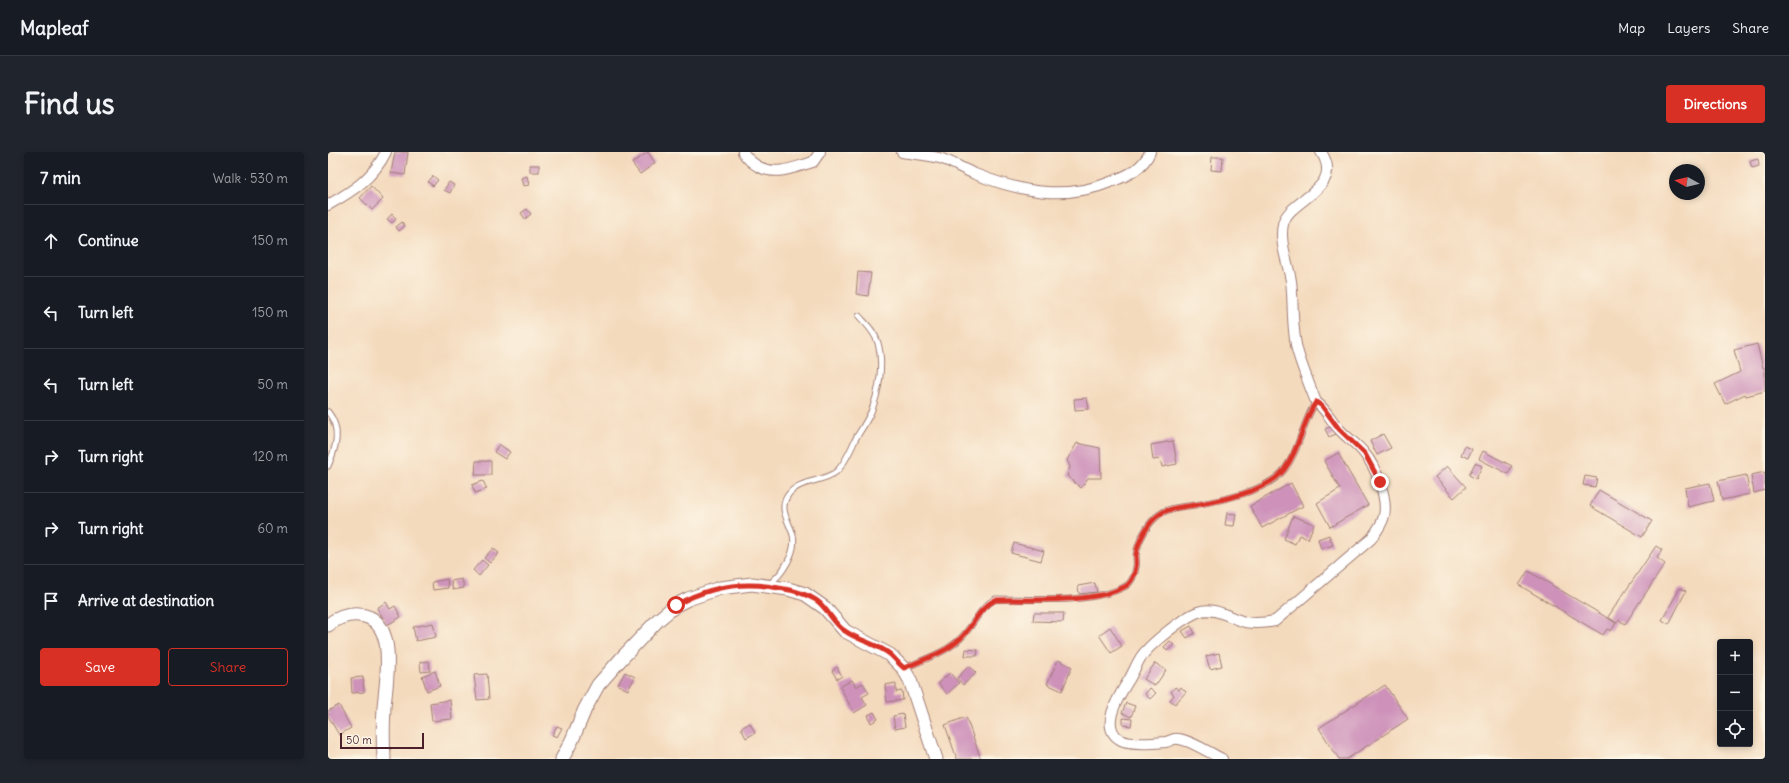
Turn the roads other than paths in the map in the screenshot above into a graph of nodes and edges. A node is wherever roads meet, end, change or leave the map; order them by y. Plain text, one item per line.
1 (386, 152) edge
2 (743, 152) edge
3 (820, 152) edge
4 (902, 152) edge
5 (1150, 152) edge
6 (1321, 152) edge
7 (328, 205) edge
8 (858, 316) dead end
9 (1316, 402) junction
10 (328, 412) edge
11 (328, 466) edge
12 (766, 585) junction
13 (328, 625) edge
14 (904, 668) junction
15 (384, 759) edge
16 (562, 759) edge
17 (936, 759) edge
18 (1222, 759) edge

1 - 7 street
2 - 3 street
4 - 5 street
6 - 9 street
8 - 12 lane
9 - 14 lane
9 - 18 street
10 - 11 lane
12 - 14 street
12 - 16 street
13 - 15 street
14 - 17 street

